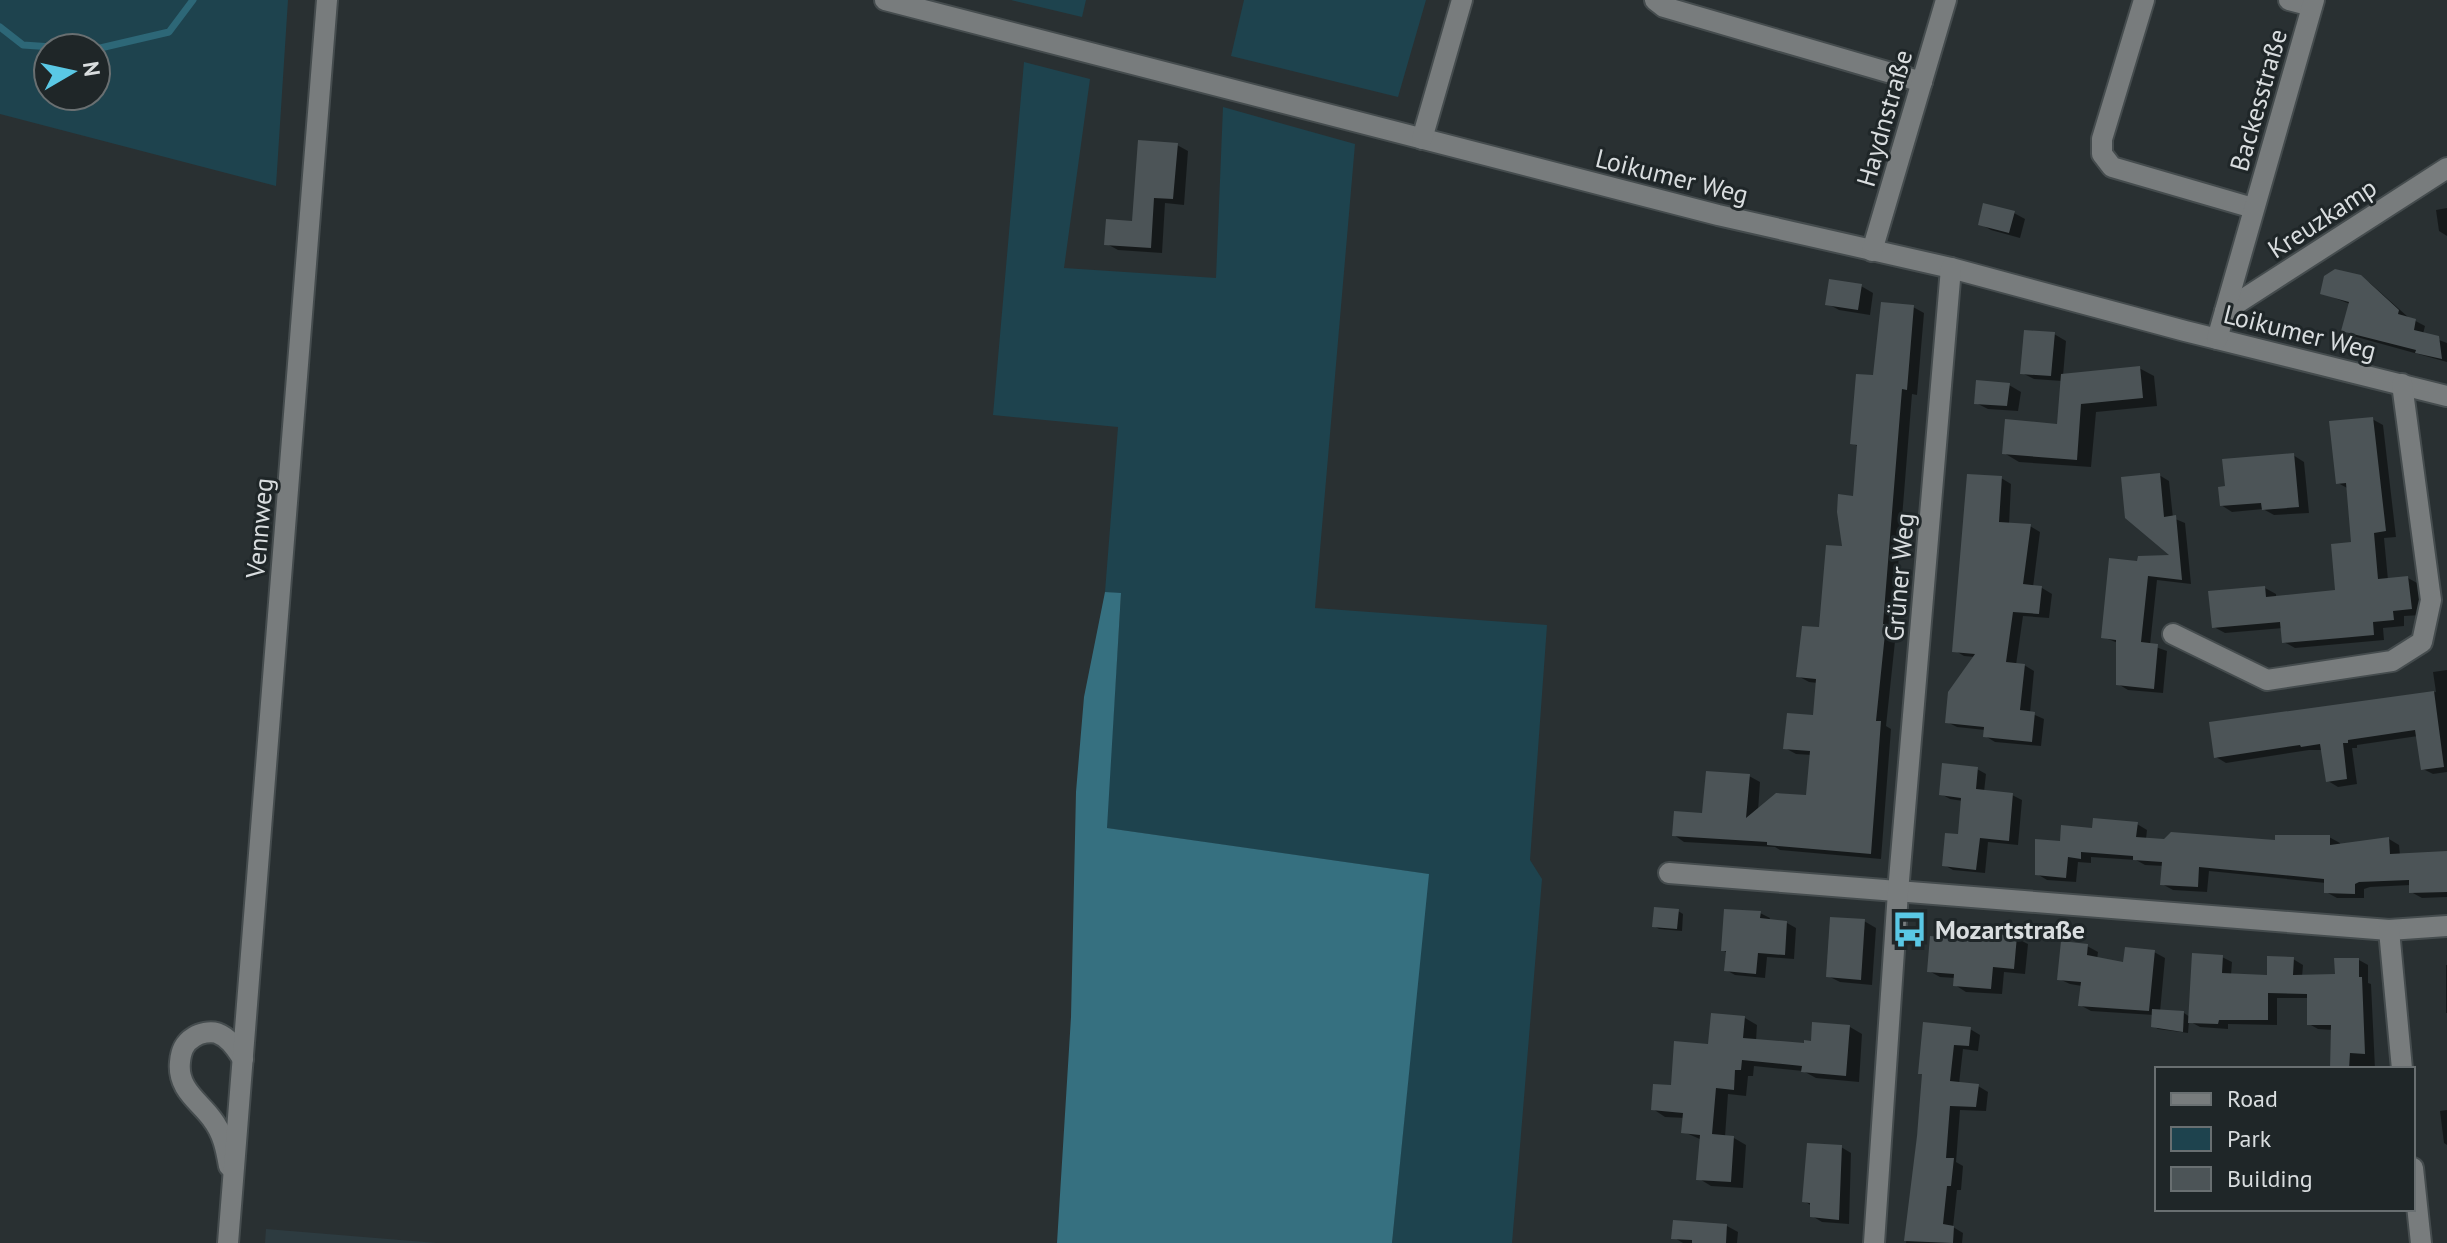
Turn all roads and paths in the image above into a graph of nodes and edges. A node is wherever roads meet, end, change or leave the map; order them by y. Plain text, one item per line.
1 (327, 0) edge
2 (885, 0) edge
3 (1462, 0) edge
4 (1655, 0) edge
5 (1946, 0) edge
6 (2144, 0) edge
7 (2289, 0) edge
8 (2313, 3) edge
9 (1922, 82) junction
10 (1422, 139) junction
11 (2447, 168) edge
12 (2253, 208) junction
13 (1872, 251) junction
14 (1951, 268) junction
15 (2225, 311) junction
16 (2217, 339) junction
17 (2402, 384) junction
18 (2447, 396) edge
19 (2173, 634) dead end
20 (1669, 873) dead end
21 (1898, 892) junction
22 (2447, 926) edge
23 (2389, 930) junction
24 (243, 1059) junction
25 (2402, 1067) edge
26 (233, 1185) junction
27 (2415, 1187) edge
28 (228, 1243) edge
29 (1874, 1243) edge
30 (2421, 1243) edge

1 - 24 street, Vennweg
2 - 10 street, Loikumer Weg
3 - 10 street
4 - 9 street
5 - 9 street, Haydnstraße
6 - 12 street, Backesstraße
7 - 8 street, Backesstraße
8 - 12 street, Backesstraße
9 - 13 street, Haydnstraße
10 - 13 street, Loikumer Weg
11 - 15 street, Kreuzkamp
12 - 15 street, Backesstraße
13 - 14 street, Loikumer Weg
14 - 16 street, Loikumer Weg
14 - 21 street, Grüner Weg
15 - 16 street, Backesstraße
16 - 17 street, Loikumer Weg
17 - 18 street, Loikumer Weg
17 - 19 street
20 - 21 street
21 - 23 street
21 - 29 street, Grüner Weg
22 - 23 street
23 - 25 street
24 - 26 street, Vennweg
24 - 26 street, Vennweg
26 - 28 street, Vennweg
27 - 30 street

